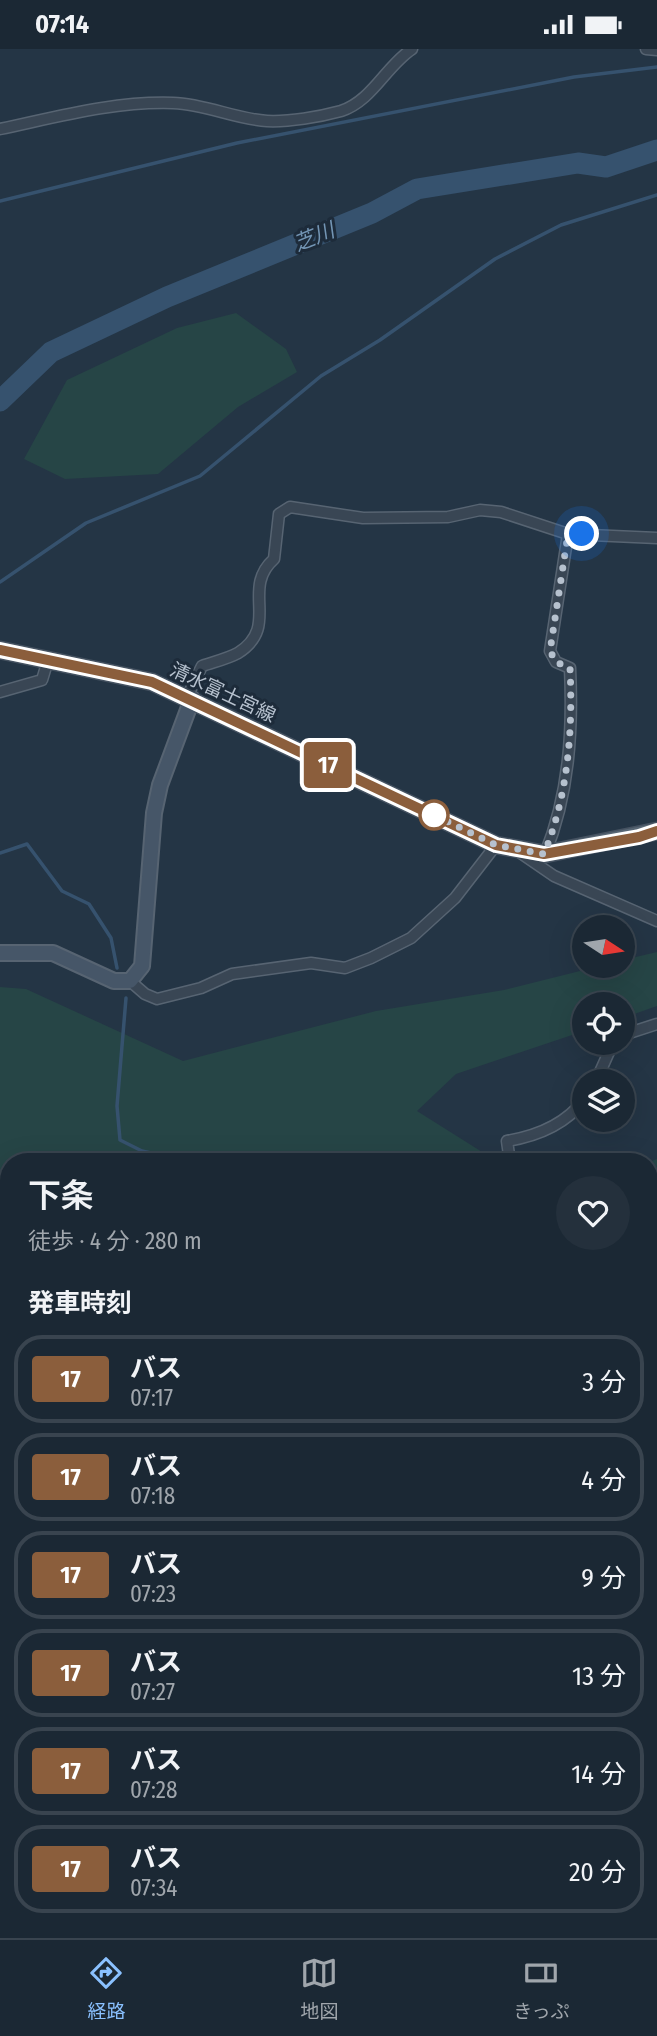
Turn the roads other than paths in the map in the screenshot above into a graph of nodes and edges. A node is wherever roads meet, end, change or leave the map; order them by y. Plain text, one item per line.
1 (412, 49) edge
2 (646, 49) edge
3 (657, 50) edge
4 (0, 129) edge
5 (568, 534) junction
6 (657, 538) edge
7 (0, 650) edge
8 (48, 660) junction
9 (0, 692) edge
10 (190, 698) junction
11 (657, 831) edge
12 (496, 845) junction
13 (516, 850) junction
14 (544, 854) junction
15 (657, 921) edge
16 (0, 953) edge
17 (130, 981) junction
18 (657, 1024) edge
19 (635, 1031) edge
20 (572, 1115) edge
21 (509, 1153) edge

1 - 4 street
2 - 3 street
5 - 6 street
5 - 10 street
5 - 14 street
7 - 8 main road, 清水富士宮線
8 - 9 street
8 - 10 main road, 清水富士宮線
10 - 12 main road, 清水富士宮線
10 - 17 street
11 - 14 main road, 清水富士宮線
12 - 13 main road, 清水富士宮線
12 - 17 street
13 - 14 main road, 清水富士宮線
13 - 15 street
16 - 17 street
18 - 19 street
20 - 21 street

